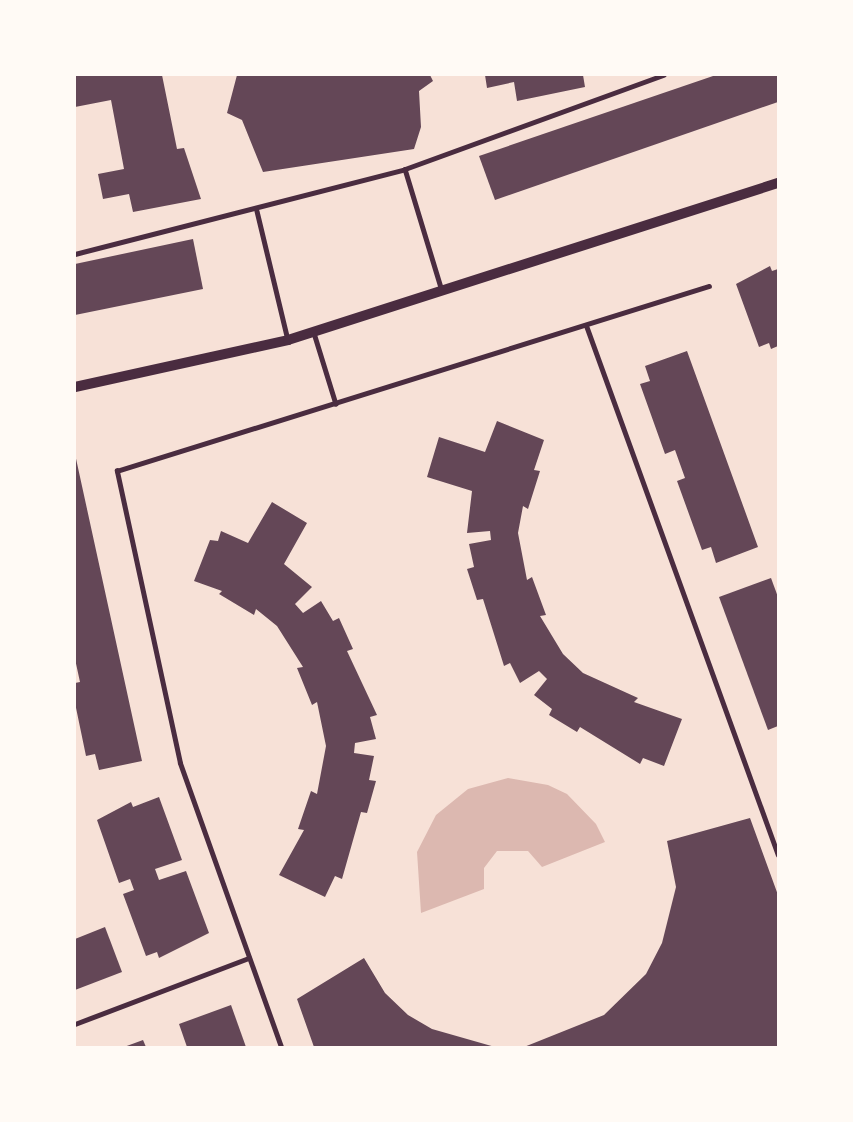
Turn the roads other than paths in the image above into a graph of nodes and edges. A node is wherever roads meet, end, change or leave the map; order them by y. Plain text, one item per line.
1 (663, 75) edge
2 (405, 169) junction
3 (778, 183) edge
4 (257, 211) junction
5 (75, 254) edge
6 (709, 286) dead end
7 (442, 291) junction
8 (587, 327) junction
9 (314, 332) junction
10 (288, 340) junction
11 (75, 387) edge
12 (336, 404) junction
13 (778, 854) edge
14 (249, 958) junction
15 (75, 1024) edge
16 (281, 1047) edge

1 - 2 lane
2 - 4 lane
2 - 7 lane
3 - 7 street
4 - 5 lane
4 - 10 lane
6 - 8 lane
7 - 9 street
8 - 12 lane
8 - 13 lane
9 - 10 street
9 - 12 lane
10 - 11 street
12 - 14 lane
14 - 15 lane
14 - 16 lane

